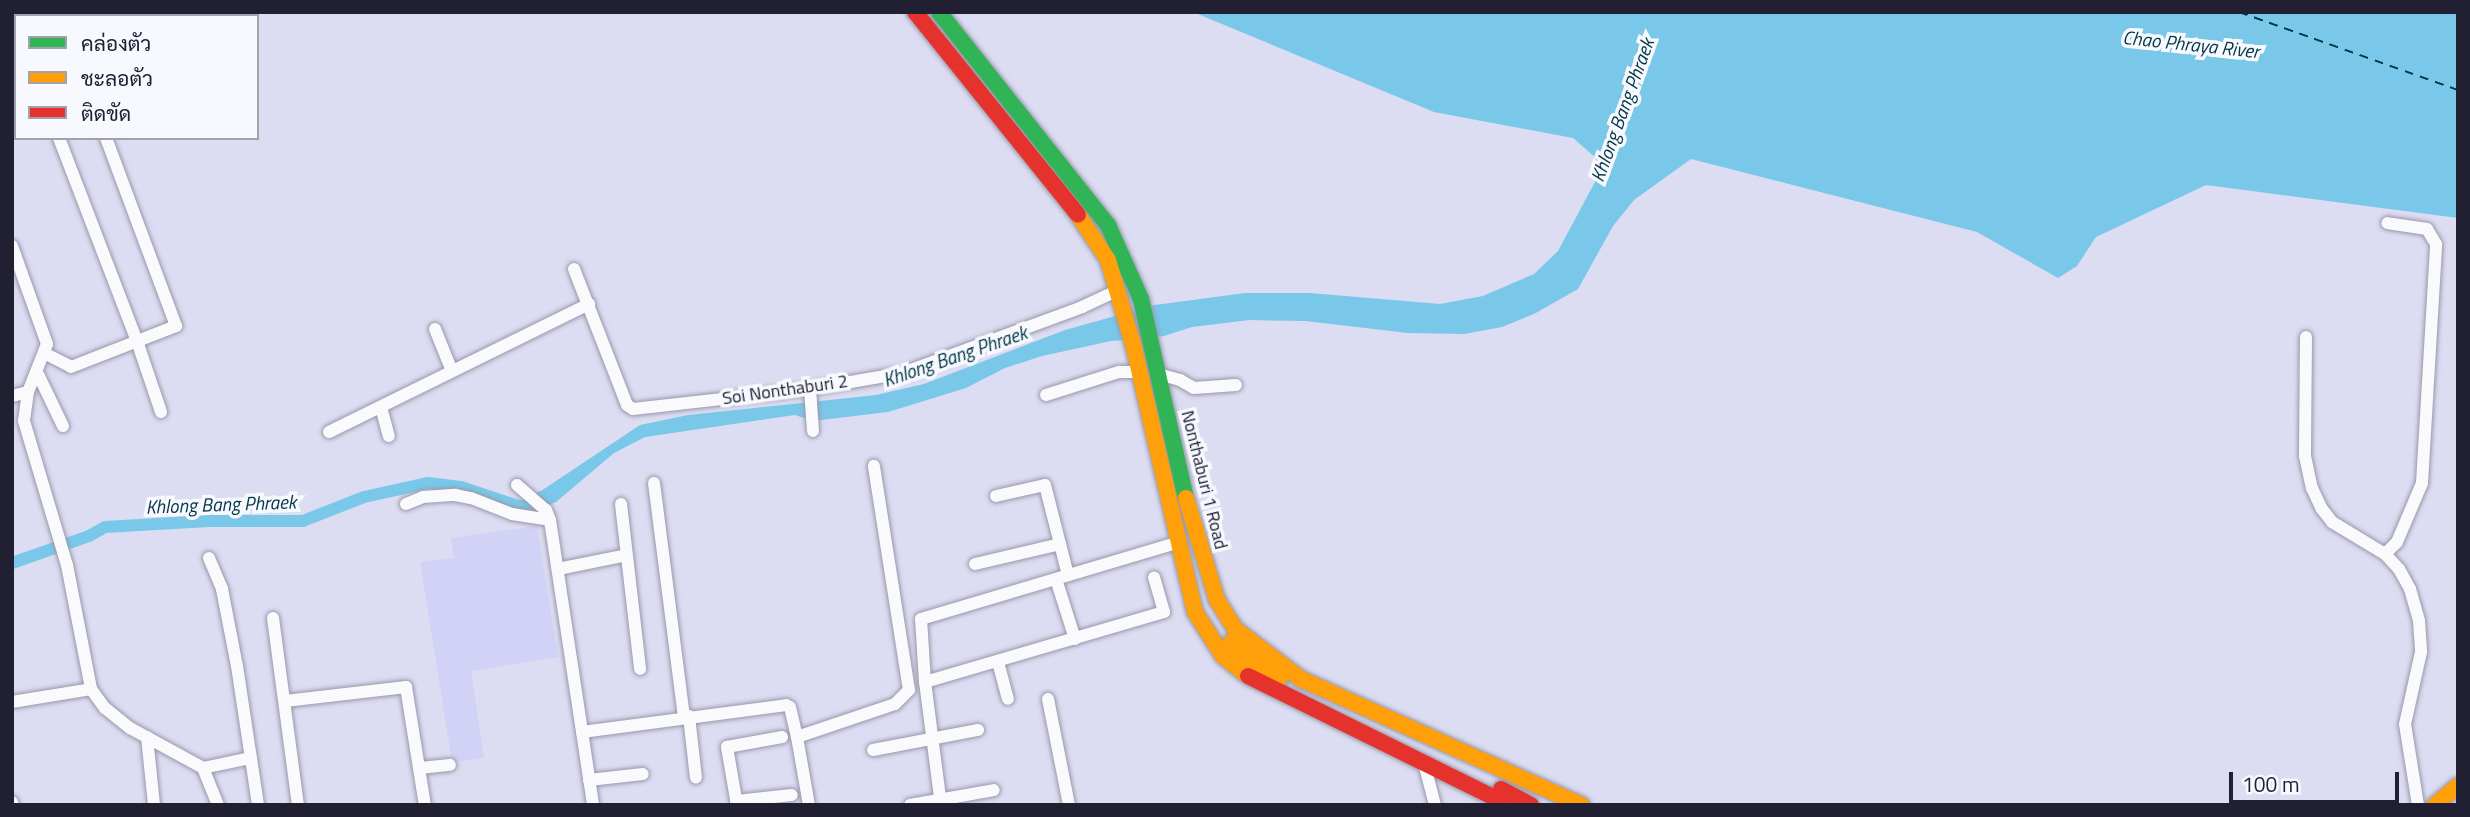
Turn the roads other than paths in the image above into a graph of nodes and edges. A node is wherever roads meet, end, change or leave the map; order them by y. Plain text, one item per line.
1 (915, 12) edge
2 (939, 12) edge
3 (61, 140) edge
4 (107, 140) edge
5 (2387, 223) dead end
6 (12, 246) edge
7 (574, 269) dead end
8 (1120, 297) junction
9 (589, 304) junction
10 (435, 329) dead end
11 (2305, 337) dead end
12 (137, 341) junction
13 (46, 354) junction
14 (452, 371) junction
15 (37, 372) junction
16 (1139, 372) junction
17 (1158, 374) junction
18 (1236, 385) dead end
19 (28, 392) junction
20 (810, 392) junction
21 (1046, 395) dead end
22 (12, 396) edge
23 (381, 407) junction
24 (161, 412) dead end
25 (63, 426) dead end
26 (813, 428) dead end
27 (329, 432) dead end
28 (389, 436) dead end
29 (874, 466) dead end
30 (654, 483) dead end
31 (517, 485) dead end
32 (996, 496) dead end
33 (406, 504) dead end
34 (621, 504) dead end
35 (548, 515) junction
36 (1180, 542) junction
37 (1060, 544) junction
38 (2385, 554) junction
39 (627, 555) junction
40 (209, 558) dead end
41 (975, 564) dead end
42 (558, 569) junction
43 (1154, 576) dead end
44 (1062, 577) junction
45 (273, 618) dead end
46 (1075, 639) junction
47 (998, 662) junction
48 (640, 670) dead end
49 (925, 682) junction
50 (91, 689) junction
51 (1333, 698) junction
52 (1008, 699) dead end
53 (1048, 699) dead end
54 (285, 701) junction
55 (12, 702) edge
56 (686, 717) junction
57 (978, 730) dead end
58 (582, 732) junction
59 (147, 737) junction
60 (782, 737) dead end
61 (797, 737) junction
62 (932, 738) junction
63 (873, 750) dead end
64 (251, 758) junction
65 (1424, 763) junction
66 (450, 765) dead end
67 (203, 768) junction
68 (420, 768) junction
69 (643, 774) dead end
70 (696, 778) dead end
71 (595, 779) junction
72 (2458, 786) edge
73 (994, 790) dead end
74 (792, 795) dead end
75 (1528, 798) edge
76 (941, 802) edge
77 (736, 803) edge
78 (154, 805) edge
79 (218, 805) edge
80 (258, 805) edge
81 (298, 805) edge
82 (425, 805) edge
83 (593, 805) edge
84 (809, 805) edge
85 (910, 805) edge
86 (1069, 805) edge
87 (1435, 805) edge
88 (1509, 805) edge
89 (1553, 805) edge
90 (1582, 805) edge
91 (2418, 805) edge
92 (2435, 805) edge

1 - 8 main road
2 - 17 main road, Nonthaburi 1 Road
3 - 12 street
4 - 12 street
5 - 38 street
6 - 13 street
7 - 9 street, Soi Nonthaburi 2
8 - 16 main road
8 - 20 street, Soi Nonthaburi 2
9 - 14 street
9 - 20 street, Soi Nonthaburi 2
10 - 14 street
11 - 38 street
12 - 13 street
12 - 24 street
13 - 15 street
14 - 23 street
15 - 19 street
15 - 25 street
16 - 21 street
16 - 36 main road
17 - 18 street
17 - 51 main road, Nonthaburi 1 Road
19 - 22 street
19 - 50 street
20 - 26 street
23 - 27 street
23 - 28 street
29 - 61 street
30 - 56 street
31 - 35 street
32 - 37 street
33 - 35 street
34 - 39 street
35 - 42 street
36 - 44 street
36 - 51 main road
36 - 65 main road
37 - 41 street
37 - 44 street
38 - 91 street
39 - 42 street
39 - 48 street
40 - 64 street
42 - 58 street
43 - 46 street
44 - 46 street
44 - 49 street
45 - 54 street
46 - 47 street
47 - 49 street
47 - 52 street
49 - 62 street
50 - 55 street
50 - 59 street
51 - 75 main road
51 - 90 main road, Nonthaburi 1 Road
53 - 86 street
54 - 68 street
54 - 81 street
56 - 58 street
56 - 61 street
56 - 70 street
57 - 62 street
58 - 71 street
59 - 67 street
59 - 78 street
60 - 77 street
61 - 84 street
62 - 63 street
62 - 76 street
64 - 67 street
64 - 80 street
65 - 87 street
65 - 88 main road
66 - 68 street
67 - 79 street
68 - 82 street
69 - 71 street
71 - 83 street
72 - 92 main road
73 - 76 street
74 - 77 street
75 - 89 main road
76 - 85 street

